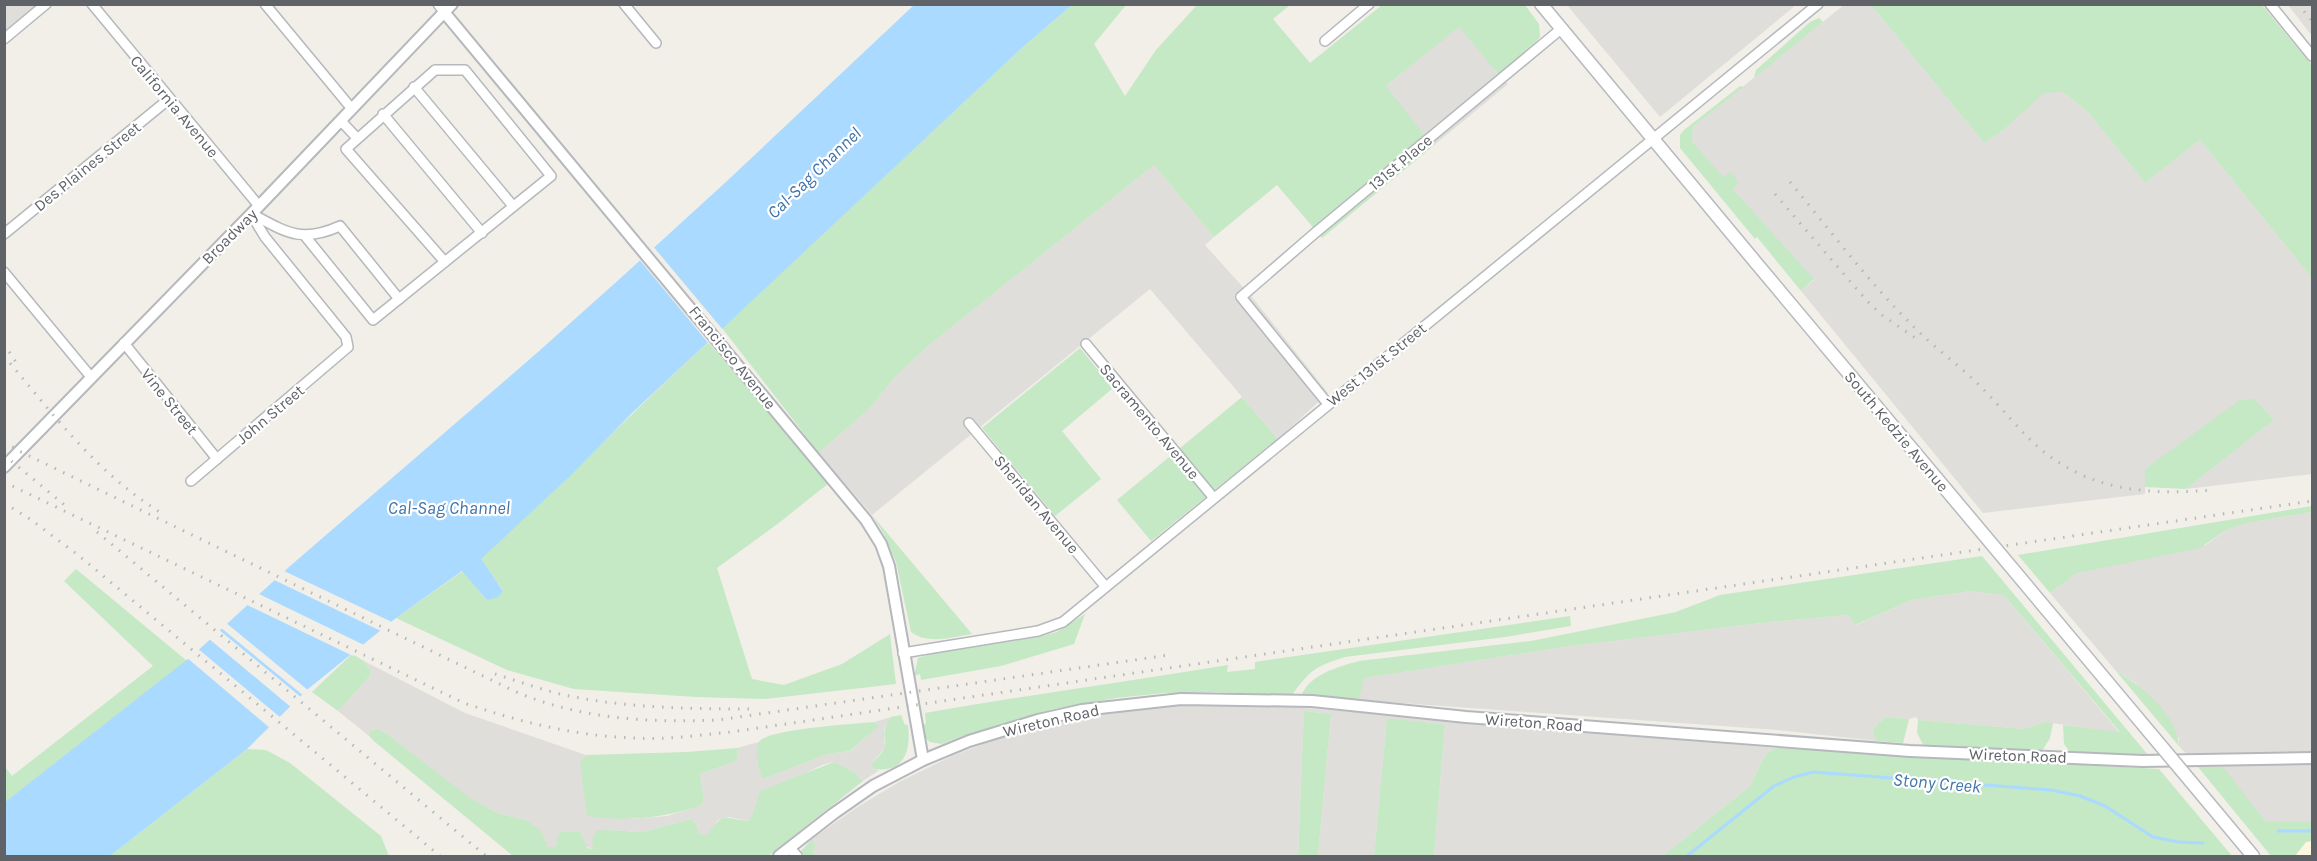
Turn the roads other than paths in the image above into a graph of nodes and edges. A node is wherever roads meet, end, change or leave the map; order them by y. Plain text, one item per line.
1 (46, 4) edge
2 (92, 4) edge
3 (265, 4) edge
4 (624, 4) edge
5 (1369, 4) edge
6 (1541, 4) edge
7 (1818, 4) edge
8 (2270, 4) edge
9 (445, 7) edge
10 (1561, 29) junction
11 (4, 39) edge
12 (1325, 41) dead end
13 (656, 43) dead end
14 (2313, 56) edge
15 (414, 87) junction
16 (168, 99) junction
17 (352, 109) junction
18 (383, 114) junction
19 (341, 121) junction
20 (357, 138) junction
21 (1653, 139) junction
22 (513, 206) junction
23 (255, 210) junction
24 (482, 232) junction
25 (4, 234) edge
26 (305, 236) junction
27 (446, 262) junction
28 (4, 272) edge
29 (399, 299) junction
30 (124, 343) junction
31 (1086, 344) dead end
32 (348, 347) joint
33 (91, 377) junction
34 (1328, 404) junction
35 (969, 423) dead end
36 (217, 459) junction
37 (4, 467) edge
38 (191, 482) dead end
39 (1213, 497) junction
40 (1105, 586) junction
41 (903, 653) junction
42 (2313, 758) edge
43 (923, 760) junction
44 (794, 852) edge
45 (779, 856) edge
46 (2253, 856) edge

1 - 11 street
2 - 16 street, California Avenue
3 - 17 street
4 - 13 street
5 - 12 street
6 - 10 main road, South Kedzie Avenue
7 - 21 street, West 131st Street
8 - 14 street
9 - 17 street, Broadway
9 - 41 street, Francisco Avenue
10 - 21 main road, South Kedzie Avenue
10 - 34 street, 131st Place
15 - 18 street
15 - 22 street
15 - 22 street
16 - 23 street, California Avenue
16 - 25 street, Des Plaines Street
17 - 19 street, Broadway
18 - 20 street
18 - 24 street
19 - 20 street
19 - 23 street, Broadway
20 - 27 street
21 - 34 street, West 131st Street
21 - 46 main road, South Kedzie Avenue, bridge
22 - 24 street
23 - 26 street
23 - 30 street, Broadway
23 - 32 street, California Avenue
24 - 27 street
26 - 29 street
26 - 29 street
27 - 29 street
28 - 33 street
30 - 33 street, Broadway
30 - 36 street, Vine Street
31 - 39 street, Sacramento Avenue
32 - 36 street, John Street
33 - 37 street, Broadway
34 - 39 street, West 131st Street
35 - 40 street, Sheridan Avenue
36 - 38 street, John Street
39 - 40 street, West 131st Street
40 - 41 street, West 131st Street
41 - 43 street, Francisco Avenue
42 - 43 street, Wireton Road
43 - 44 street, Wireton Road
44 - 45 street, Wireton Road

